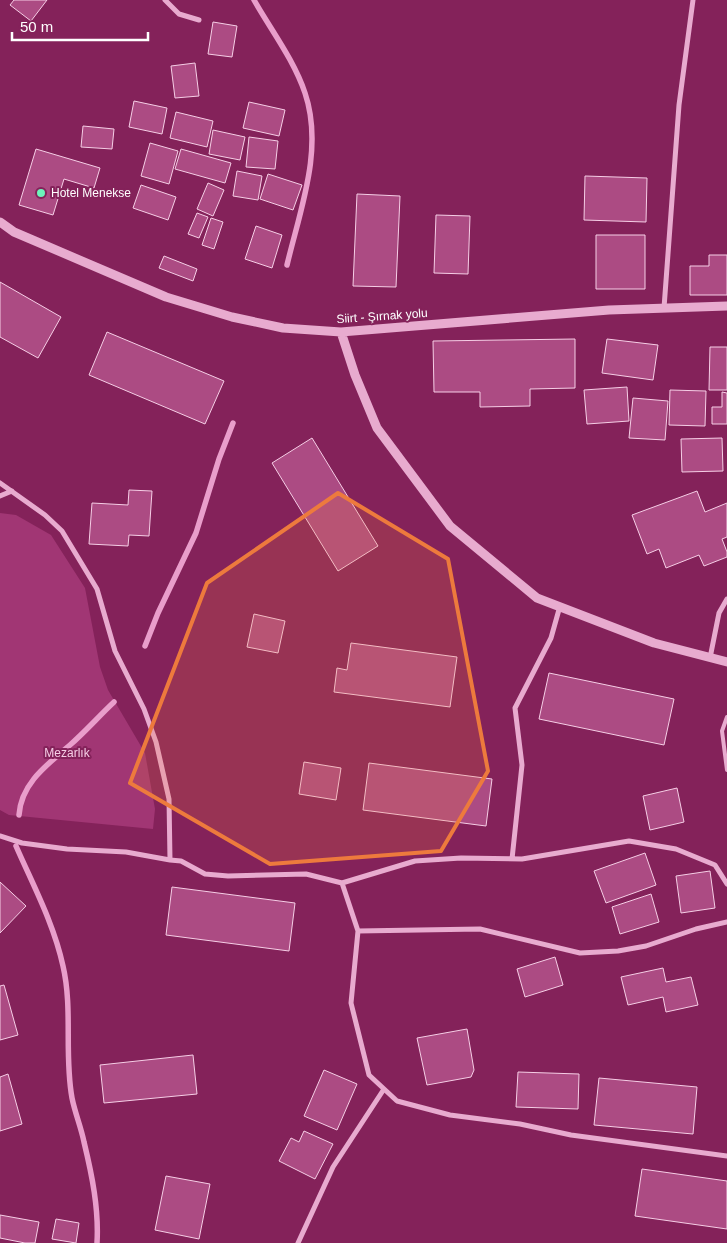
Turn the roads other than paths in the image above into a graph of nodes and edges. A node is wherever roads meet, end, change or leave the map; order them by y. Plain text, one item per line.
1 (165, 0) edge
2 (693, 0) edge
3 (199, 20) dead end
4 (0, 222) edge
5 (727, 306) edge
6 (664, 308) junction
7 (341, 332) junction
8 (0, 483) edge
9 (12, 491) junction
10 (0, 496) edge
11 (727, 599) edge
12 (560, 606) junction
13 (710, 658) junction
14 (727, 662) edge
15 (727, 717) edge
16 (727, 770) edge
17 (0, 836) edge
18 (512, 859) junction
19 (170, 860) junction
20 (342, 883) junction
21 (727, 884) edge
22 (727, 922) edge
23 (358, 931) junction
24 (384, 1089) junction
25 (727, 1156) edge
26 (298, 1243) edge

1 - 3 street
2 - 6 street
4 - 7 street, Siirt - Şırnak yolu
5 - 6 street, Siirt - Şırnak yolu
6 - 7 street, Siirt - Şırnak yolu
7 - 12 street
8 - 9 street
9 - 10 street
9 - 19 street
11 - 13 street
12 - 13 street
12 - 18 street
13 - 14 street
15 - 16 lane
17 - 19 street
18 - 20 street
18 - 21 street
19 - 20 street
20 - 23 street
22 - 23 street
23 - 24 street
24 - 25 street
24 - 26 street

